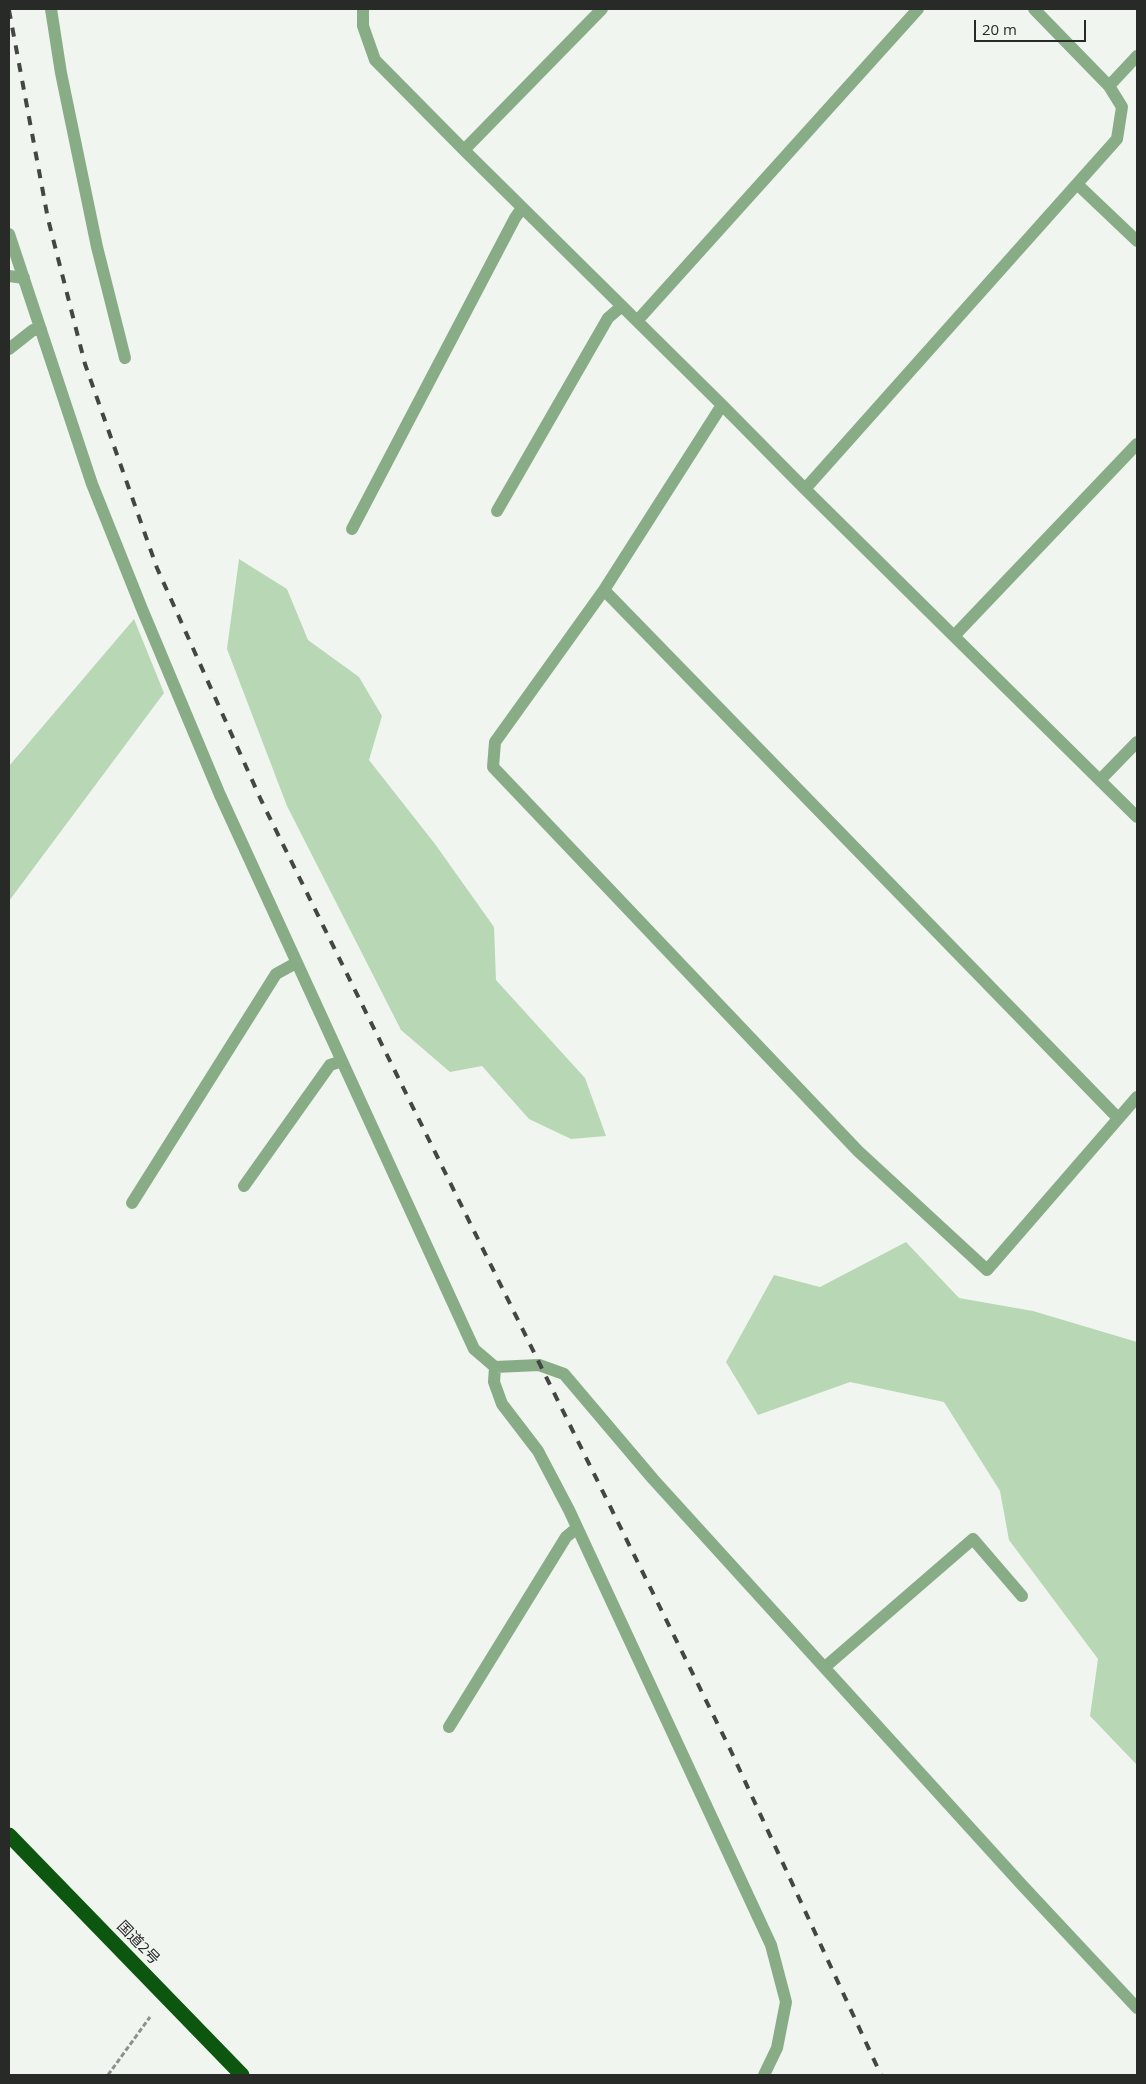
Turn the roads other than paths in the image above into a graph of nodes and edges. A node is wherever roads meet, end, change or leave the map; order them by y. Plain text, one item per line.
1 (51, 9) edge
2 (363, 9) edge
3 (602, 9) edge
4 (918, 9) edge
5 (1034, 9) edge
6 (1137, 56) edge
7 (1109, 86) junction
8 (464, 150) junction
9 (1077, 184) junction
10 (522, 208) junction
11 (9, 234) edge
12 (1137, 241) edge
13 (9, 276) edge
14 (24, 278) junction
15 (622, 306) junction
16 (636, 321) junction
17 (42, 330) junction
18 (9, 349) edge
19 (125, 358) dead end
20 (722, 404) junction
21 (1137, 444) edge
22 (805, 489) junction
23 (496, 511) dead end
24 (352, 528) dead end
25 (604, 590) junction
26 (954, 636) junction
27 (1137, 742) edge
28 (1100, 780) junction
29 (1137, 817) edge
30 (296, 963) junction
31 (342, 1061) junction
32 (1137, 1096) edge
33 (1118, 1117) junction
34 (244, 1186) dead end
35 (132, 1202) dead end
36 (495, 1367) junction
37 (577, 1528) junction
38 (1022, 1596) dead end
39 (825, 1666) junction
40 (449, 1727) dead end
41 (9, 1835) edge
42 (1137, 2008) edge
43 (242, 2075) edge
44 (764, 2075) edge

1 - 19 street
2 - 8 street
3 - 8 street
4 - 16 street
5 - 7 street
6 - 7 street
7 - 9 street
8 - 10 street
9 - 12 street
9 - 22 street
10 - 15 street
10 - 24 street
11 - 14 street
13 - 14 street
14 - 17 street
15 - 16 street
15 - 23 street
16 - 20 street
17 - 18 street
17 - 30 street
20 - 22 street
20 - 25 street
21 - 26 street
22 - 26 street
25 - 33 street
25 - 33 street
26 - 28 street
27 - 28 street
28 - 29 street
30 - 31 street
30 - 35 street
31 - 34 street
31 - 36 street
32 - 33 street
36 - 37 street
36 - 39 street
37 - 40 street
37 - 44 street
38 - 39 street
39 - 42 street
41 - 43 highway, 国道2号

